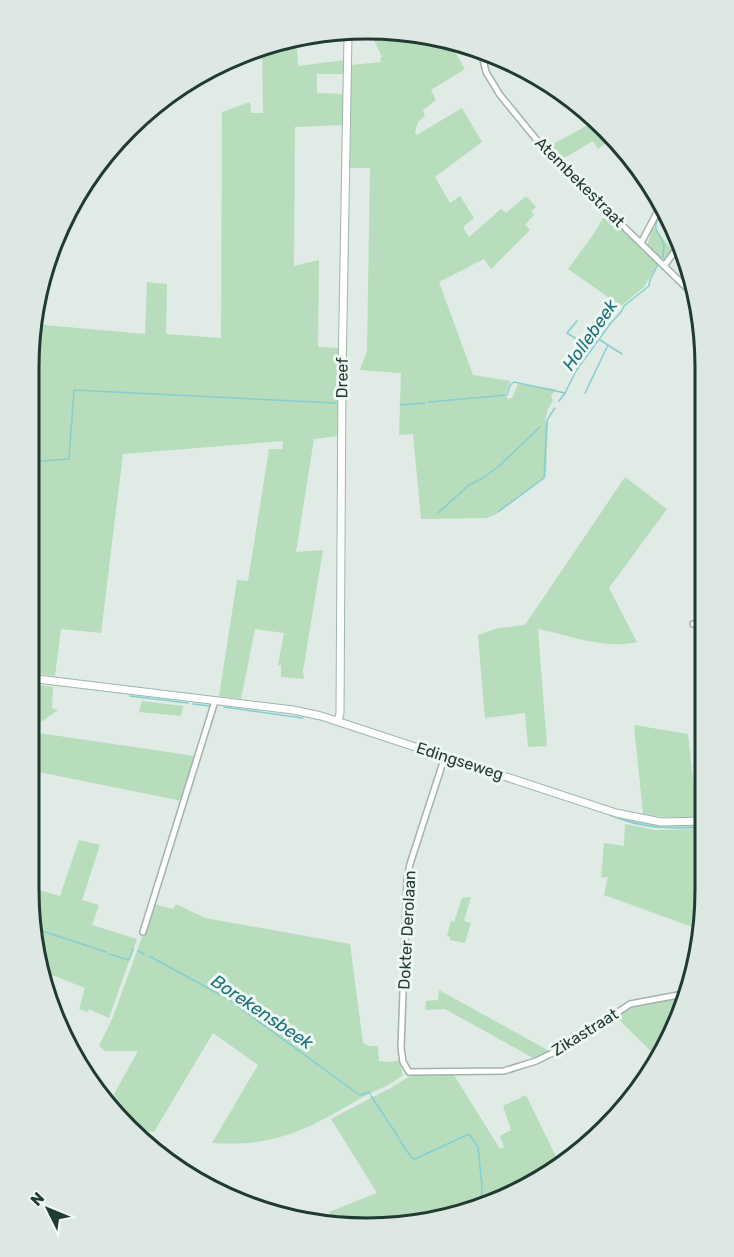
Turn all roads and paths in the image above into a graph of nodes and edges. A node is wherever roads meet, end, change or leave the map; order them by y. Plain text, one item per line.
1 (348, 40) edge
2 (483, 60) edge
3 (657, 213) edge
4 (641, 243) junction
5 (674, 252) edge
6 (664, 266) junction
7 (685, 286) edge
8 (39, 679) edge
9 (215, 700) junction
10 (338, 721) junction
11 (446, 756) junction
12 (695, 821) edge
13 (143, 932) dead end
14 (678, 995) edge
15 (409, 1072) joint

1 - 10 main road, Dreef
2 - 4 street, Atembekestraat
3 - 4 street
4 - 6 street, Atembekestraat
5 - 6 street
6 - 7 street, Atembekestraat
8 - 9 main road, Edingseweg
9 - 10 main road, Edingseweg
9 - 13 street
10 - 11 main road, Edingseweg
11 - 12 main road, Edingseweg
11 - 15 street, Dokter Derolaan
14 - 15 street, Zikastraat

